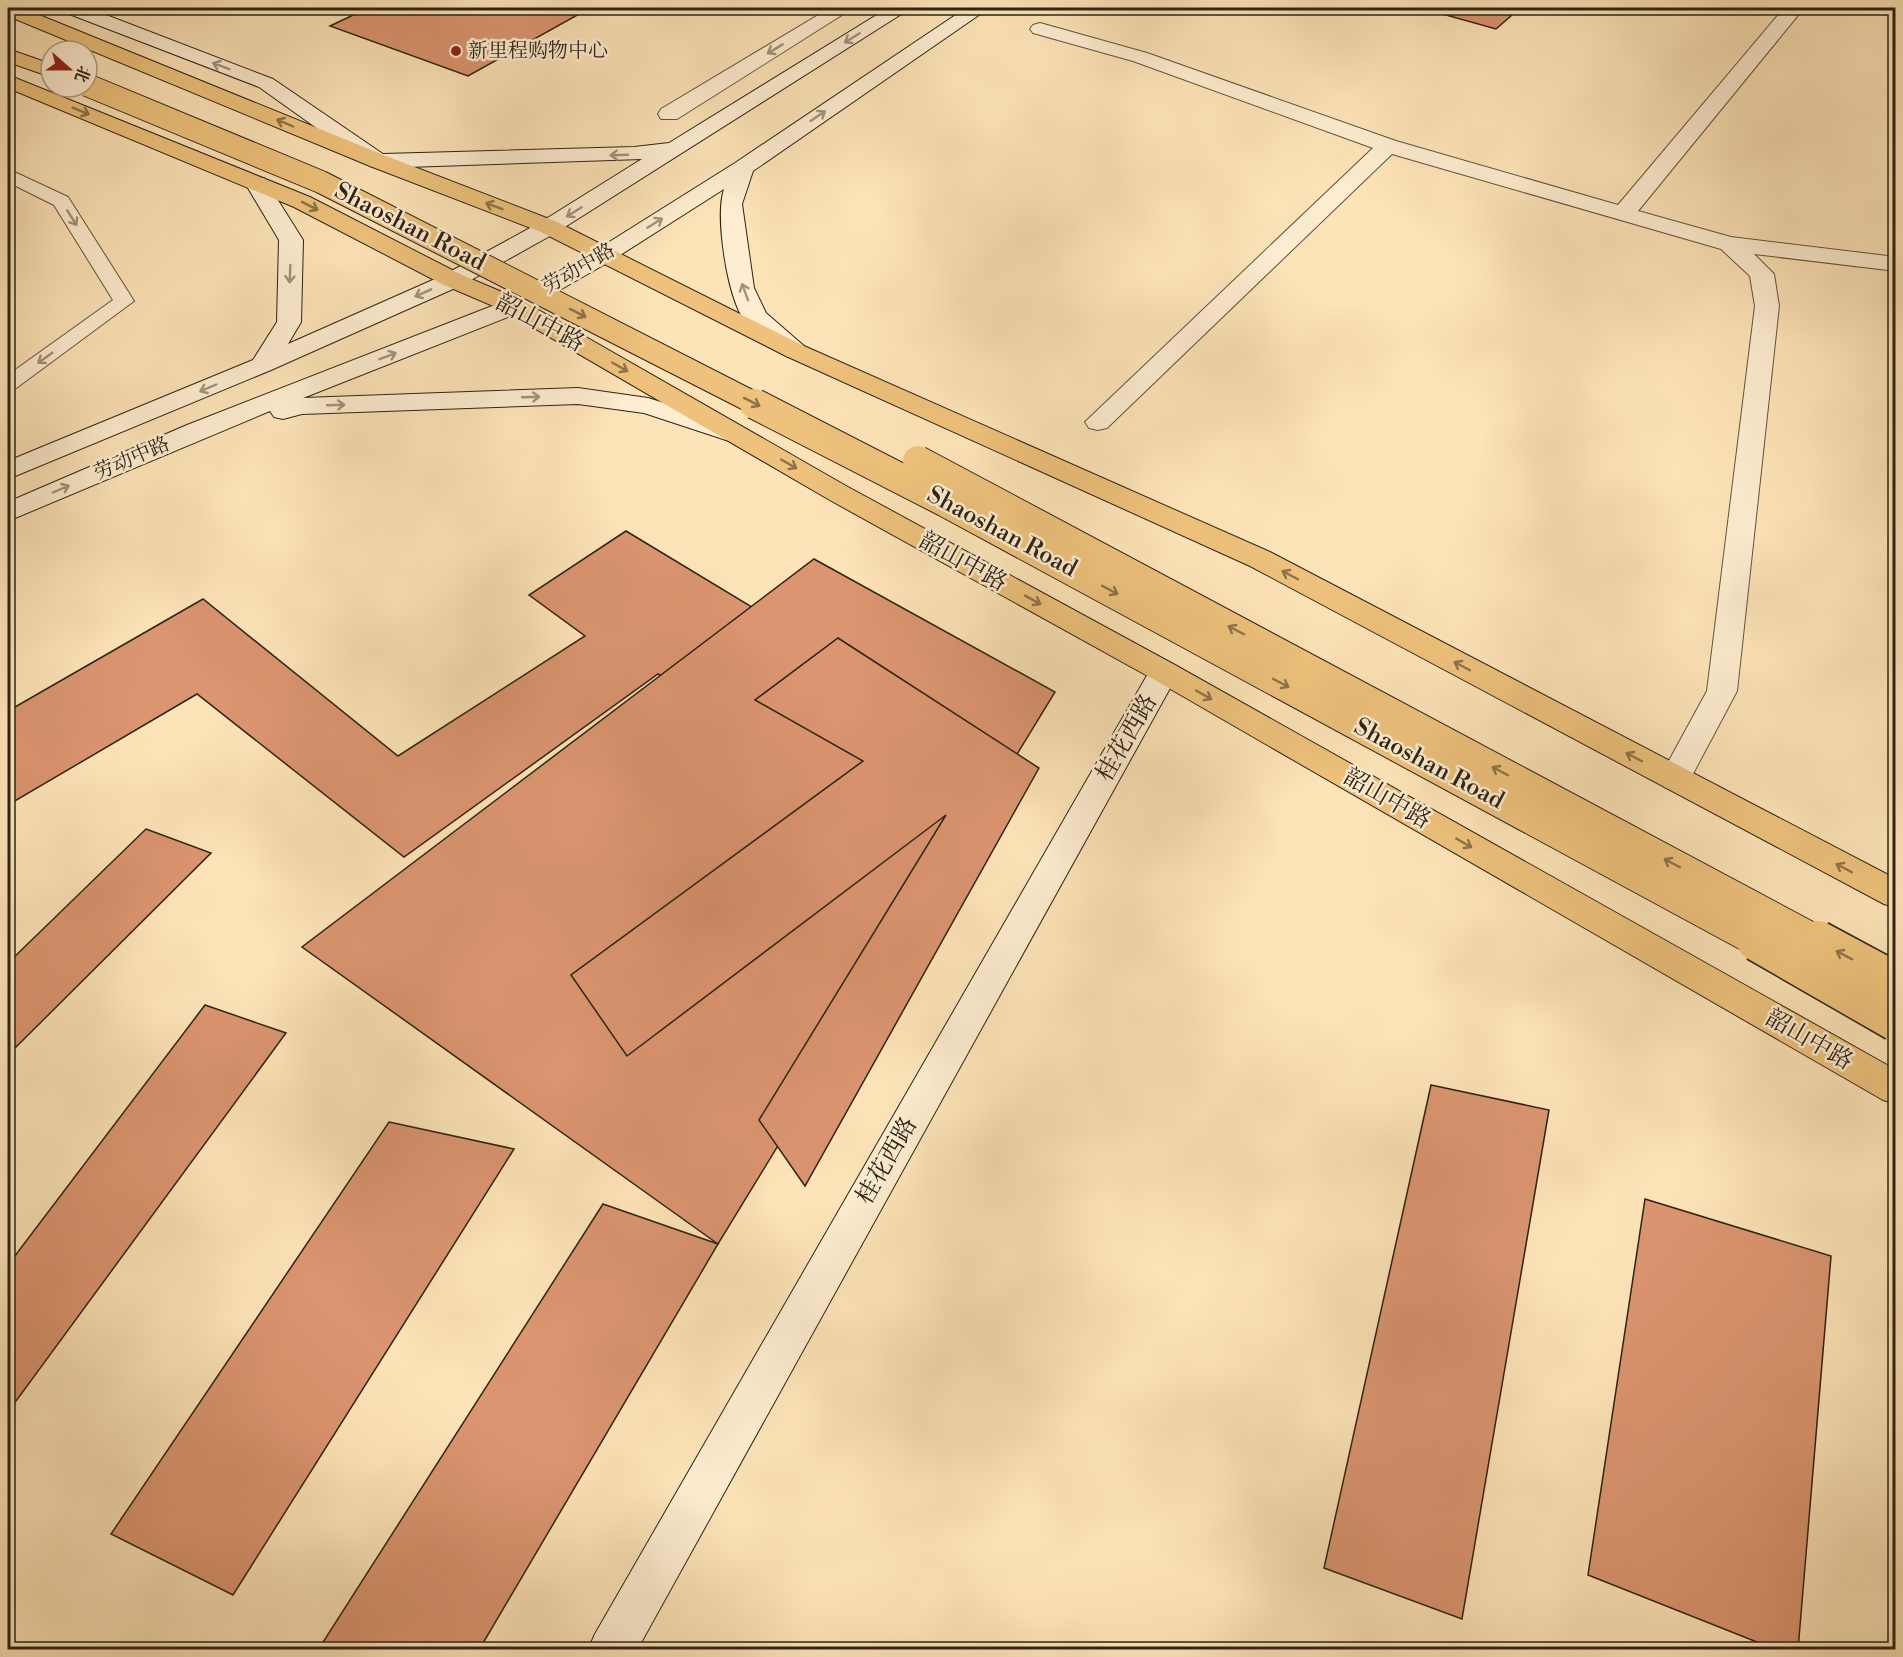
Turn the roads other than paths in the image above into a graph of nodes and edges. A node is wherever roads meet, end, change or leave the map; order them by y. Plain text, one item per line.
1 (70, 8) edge
2 (843, 8) edge
3 (901, 8) edge
4 (979, 8) edge
5 (1794, 8) edge
6 (8, 9) edge
7 (1040, 29) dead end
8 (8, 39) edge
9 (39, 50) edge
10 (8, 55) edge
11 (39, 67) edge
12 (99, 73) edge
13 (8, 81) edge
14 (99, 90) edge
15 (669, 114) dead end
16 (1388, 146) junction
17 (677, 147) junction
18 (378, 161) junction
19 (743, 168) junction
20 (8, 175) edge
21 (256, 183) junction
22 (1623, 214) junction
23 (549, 227) junction
24 (1729, 244) junction
25 (606, 254) junction
26 (1896, 264) edge
27 (453, 280) junction
28 (514, 306) junction
29 (795, 351) junction
30 (262, 365) junction
31 (8, 385) edge
32 (1098, 422) dead end
33 (196, 431) junction
34 (739, 435) junction
35 (8, 471) edge
36 (8, 512) edge
37 (1164, 672) junction
38 (1676, 779) junction
39 (1896, 895) edge
40 (1896, 983) edge
41 (1896, 1021) edge
42 (1896, 1089) edge
43 (611, 1650) edge

18 -> 1 street
2 -> 15 street
3 -> 17 street, 劳动中路
19 -> 4 street, 劳动中路
5 - 22 street
18 -> 6 main road
7 - 16 street
8 - 9 main road
10 - 11 main road
40 -> 12 main road, Shaoshan Road, bridge
13 -> 21 main road, 韶山中路
14 -> 41 main road, Shaoshan Road, bridge
16 - 22 street
16 - 32 street
17 -> 18 street
17 -> 23 street, 劳动中路
23 -> 18 main road
25 -> 19 street, 劳动中路
29 -> 19 street
20 -> 31 lane
21 -> 27 main road, 韶山中路
21 -> 30 street
22 - 24 street
23 - 25 main road
23 - 27 street, 劳动中路
24 - 26 street
24 - 38 street
25 - 28 street, 劳动中路
25 - 29 main road
27 - 28 main road, 韶山中路
27 -> 30 street, 劳动中路
33 -> 28 street, 劳动中路
28 -> 34 main road, 韶山中路
38 -> 29 main road
30 -> 35 street, 劳动中路
33 -> 34 street
36 -> 33 street, 劳动中路
34 -> 37 main road, 韶山中路
37 -> 42 main road, 韶山中路
37 - 43 street, 桂花西路
39 -> 38 main road

